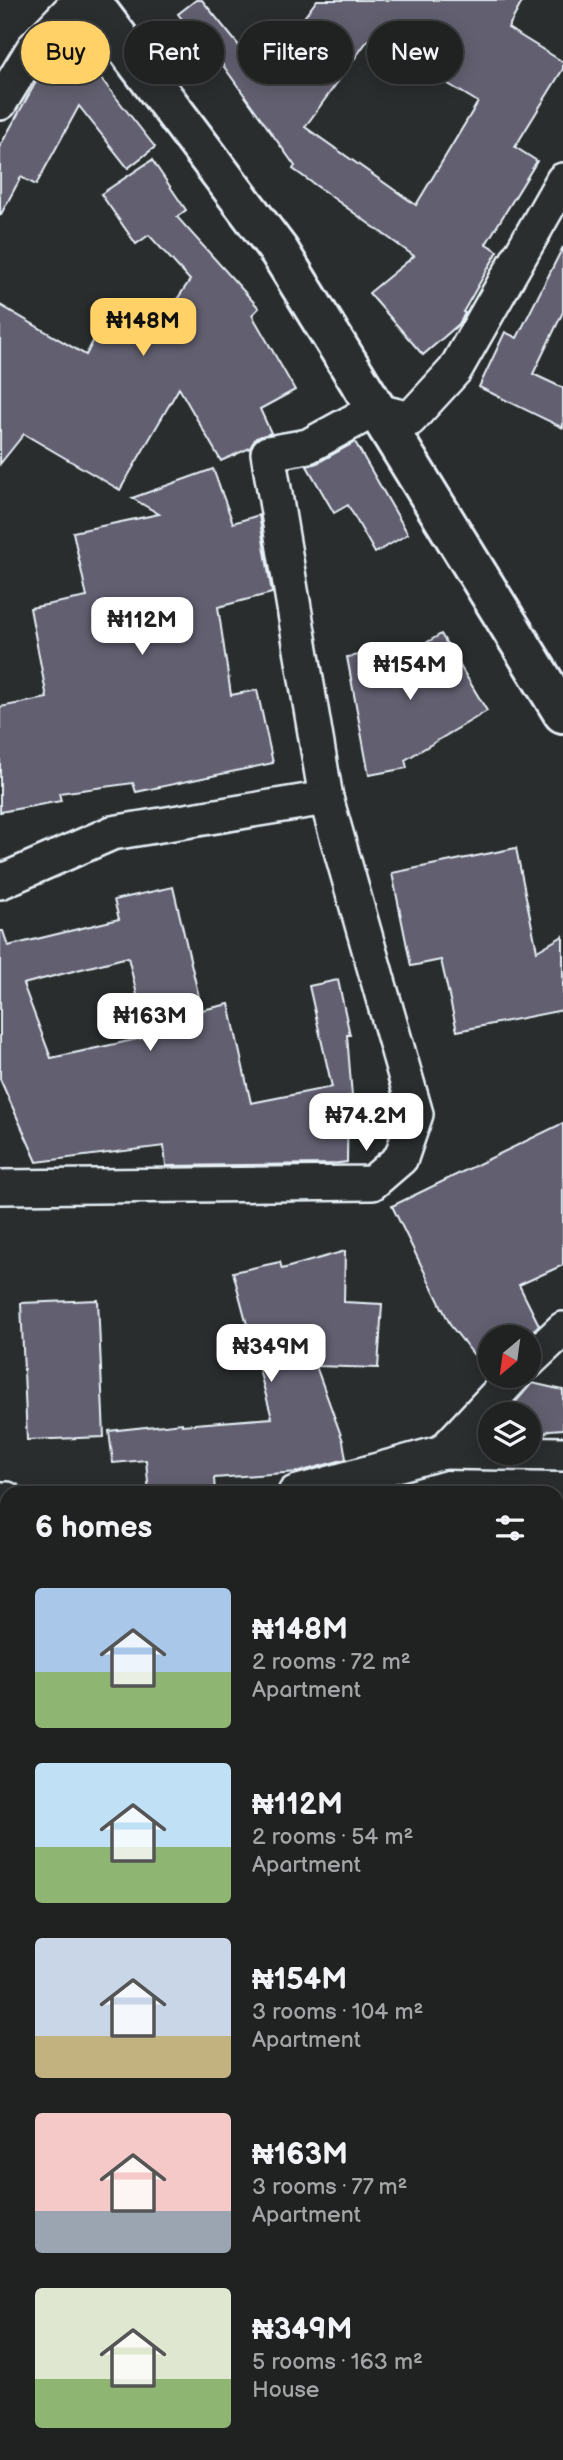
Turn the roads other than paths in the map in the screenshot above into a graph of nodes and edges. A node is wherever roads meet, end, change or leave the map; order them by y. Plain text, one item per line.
1 (80, 0) edge
2 (90, 0) edge
3 (0, 103) edge
4 (563, 180) edge
5 (374, 410) junction
6 (563, 713) edge
7 (326, 798) junction
8 (0, 881) edge
9 (0, 1187) edge
10 (563, 1329) edge
11 (541, 1350) edge
12 (503, 1388) edge
13 (443, 1452) junction
14 (563, 1454) edge
15 (320, 1486) edge

1 - 3 street
2 - 5 street
4 - 5 street
5 - 6 street
5 - 7 street
7 - 8 street
7 - 9 street
10 - 11 street
12 - 13 street
13 - 14 street
13 - 15 street

